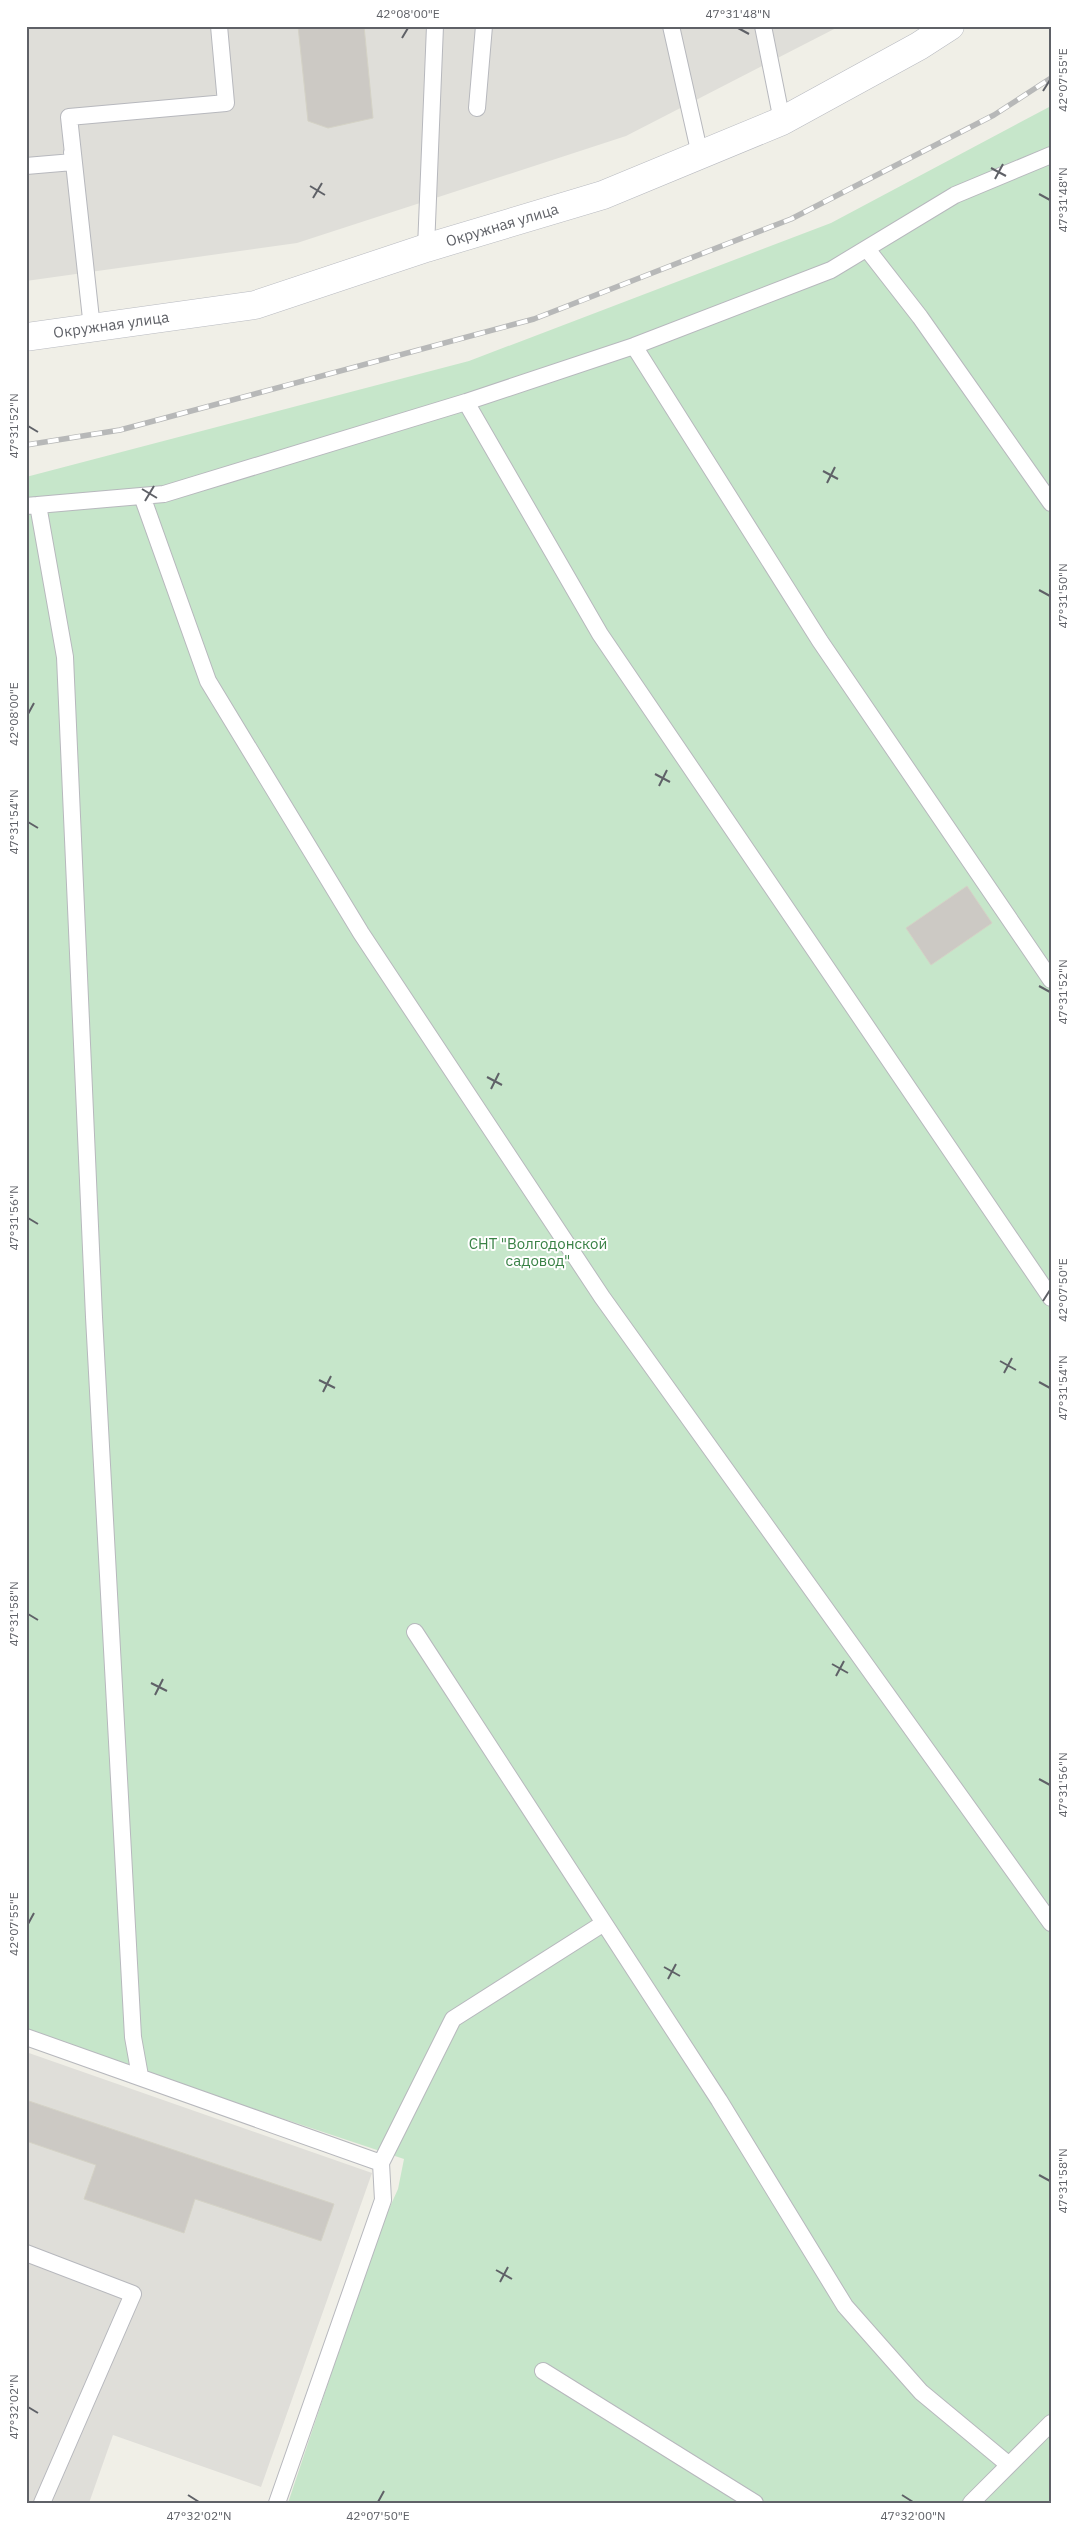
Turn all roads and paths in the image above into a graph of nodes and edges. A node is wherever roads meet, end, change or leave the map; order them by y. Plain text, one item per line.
1 (219, 26) edge
2 (434, 26) edge
3 (484, 26) edge
4 (671, 26) edge
5 (763, 26) edge
6 (950, 26) edge
7 (478, 108) dead end
8 (69, 117) junction
9 (782, 121) junction
10 (700, 155) junction
11 (1051, 155) edge
12 (26, 166) edge
13 (426, 248) junction
14 (867, 249) junction
15 (92, 328) junction
16 (26, 337) edge
17 (634, 346) junction
18 (466, 402) junction
19 (142, 496) junction
20 (1051, 503) edge
21 (32, 505) edge
22 (1051, 980) edge
23 (1051, 1298) edge
24 (415, 1632) dead end
25 (1051, 1923) edge
26 (604, 1924) junction
27 (26, 2037) edge
28 (140, 2076) junction
29 (381, 2163) junction
30 (26, 2254) edge
31 (543, 2372) dead end
32 (1051, 2423) edge
33 (1009, 2465) junction
34 (42, 2503) edge
35 (277, 2503) edge
36 (755, 2503) edge
37 (971, 2503) edge

1 - 8 lane
2 - 13 lane
3 - 7 lane
4 - 10 lane
5 - 9 lane
6 - 9 main road, Окружная улица
8 - 12 lane
8 - 15 lane
9 - 10 main road, Окружная улица
10 - 13 main road, Окружная улица
11 - 14 lane
13 - 15 main road, Окружная улица
14 - 17 lane
14 - 20 lane
15 - 16 main road, Окружная улица
17 - 18 lane
17 - 22 lane
18 - 19 lane
18 - 23 lane
19 - 21 lane
19 - 25 lane
21 - 28 lane
24 - 26 lane
26 - 29 lane
26 - 33 lane
27 - 28 lane
28 - 29 lane
29 - 35 lane
30 - 34 lane
31 - 36 lane
32 - 33 lane
33 - 37 lane

